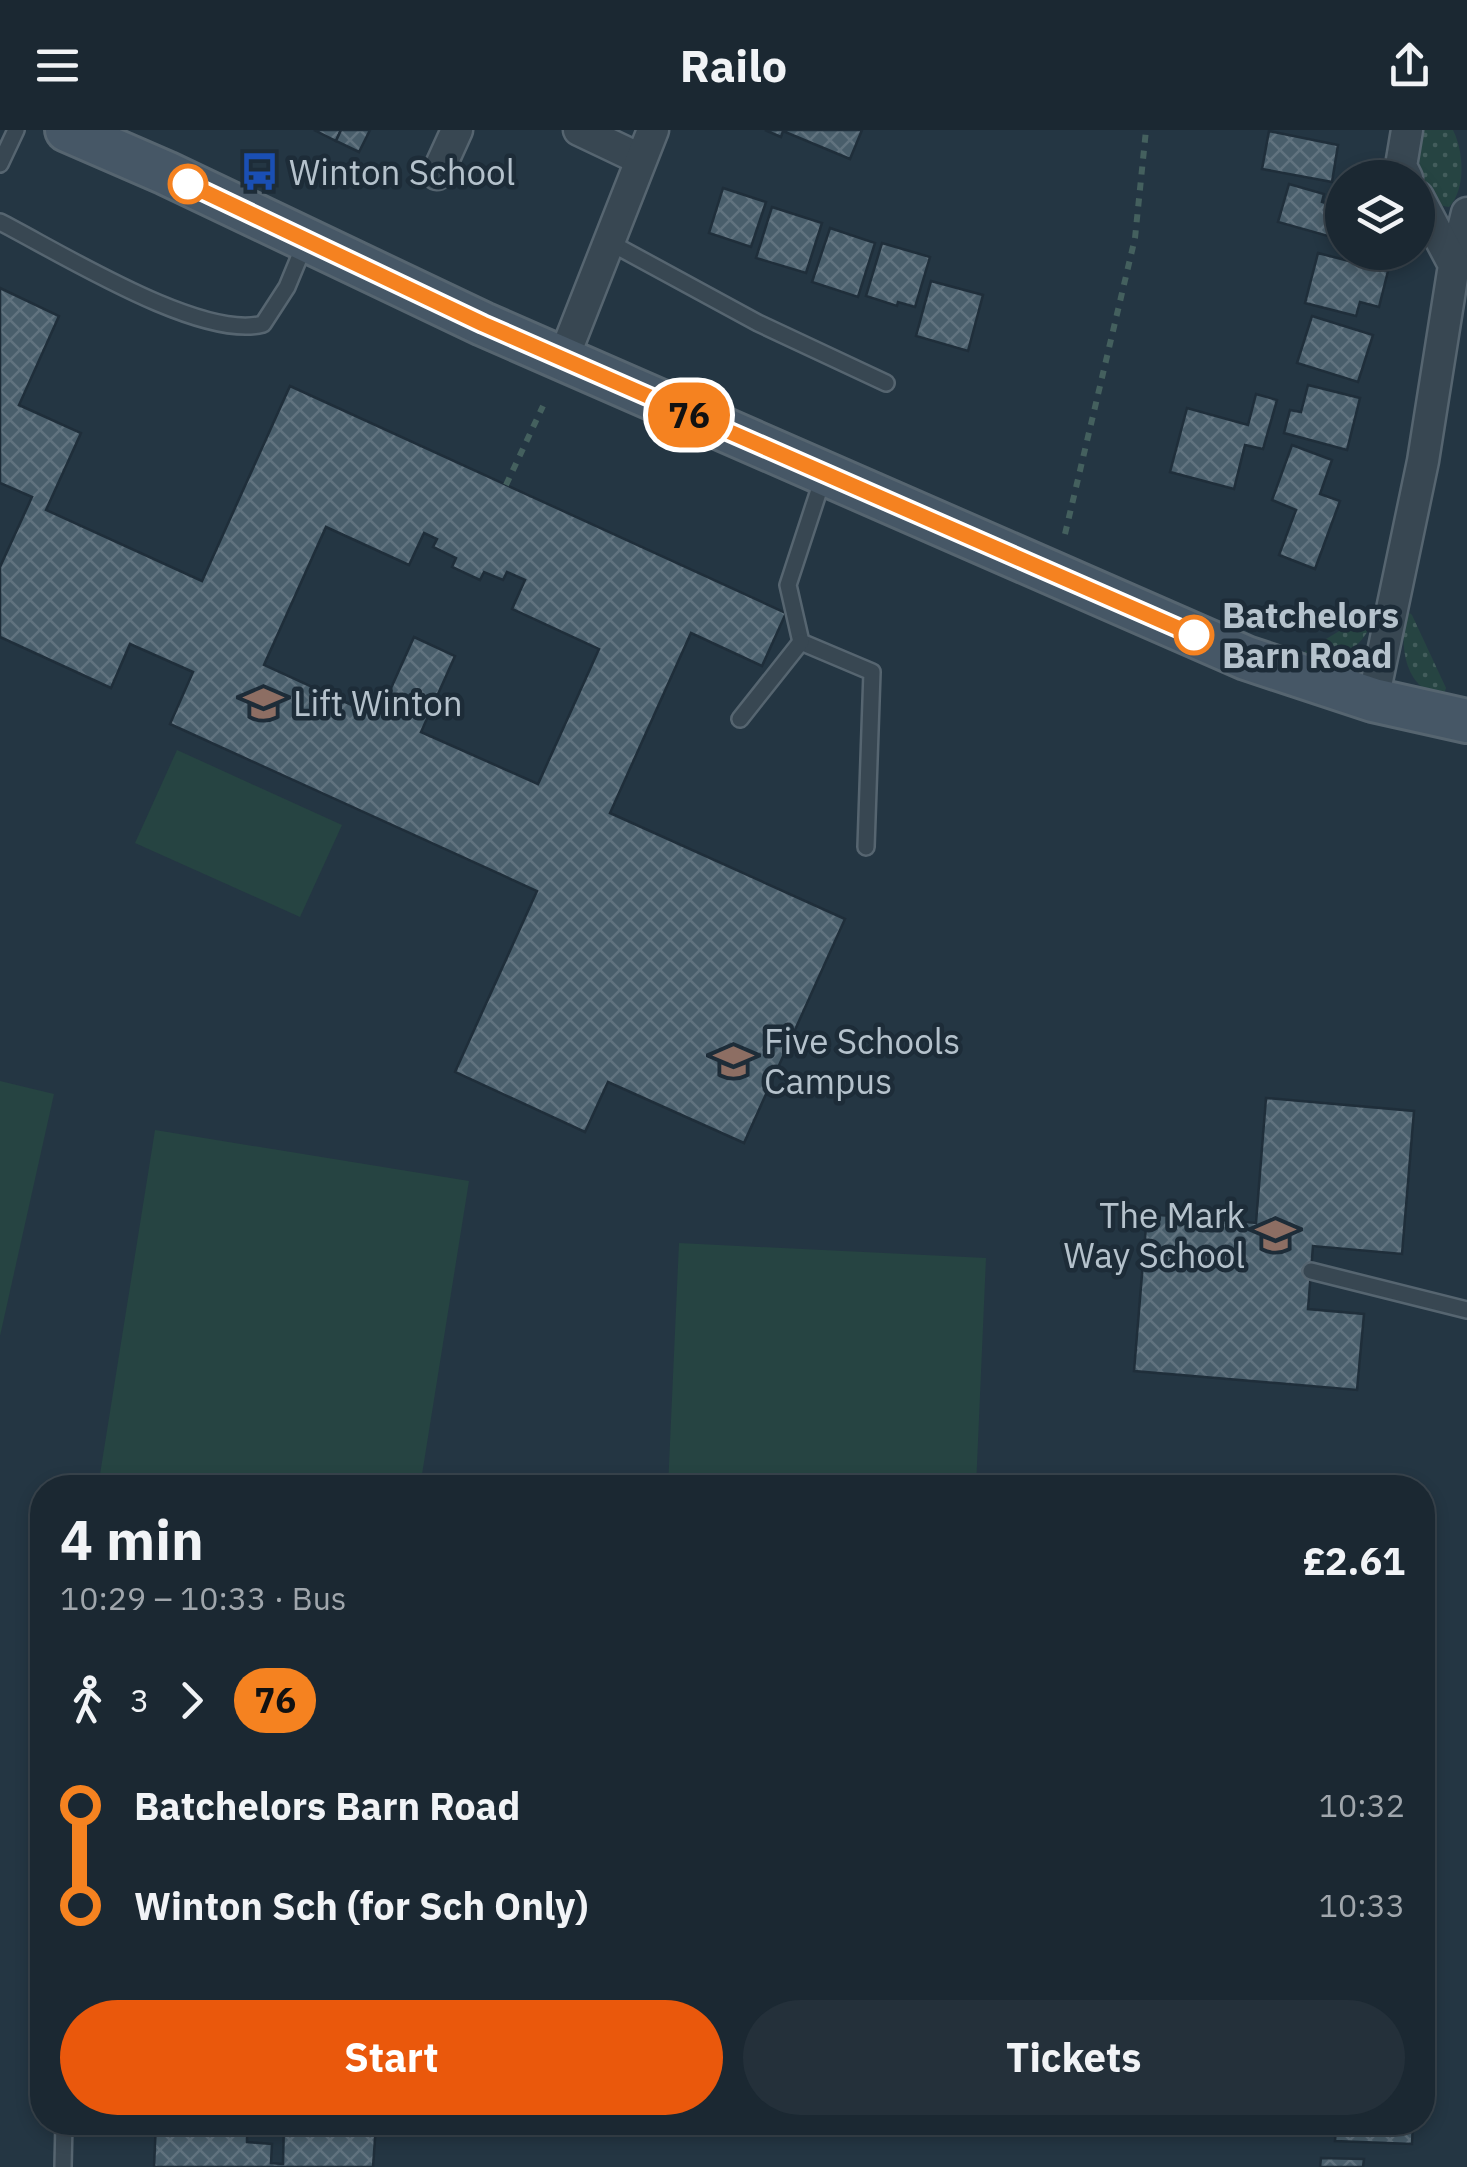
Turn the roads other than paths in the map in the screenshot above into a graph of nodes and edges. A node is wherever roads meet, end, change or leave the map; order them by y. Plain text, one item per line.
1 (16, 130) edge
2 (67, 130) edge
3 (457, 130) edge
4 (579, 130) edge
5 (652, 130) edge
6 (1407, 130) edge
7 (640, 159) junction
8 (1402, 160) edge
9 (0, 164) edge
10 (437, 174) dead end
11 (1467, 213) edge
12 (0, 222) edge
13 (1435, 229) edge
14 (306, 241) junction
15 (608, 242) junction
16 (1454, 265) junction
17 (563, 360) junction
18 (886, 382) dead end
19 (824, 474) junction
20 (801, 642) junction
21 (1373, 700) junction
22 (740, 719) dead end
23 (1467, 721) edge
24 (866, 847) dead end
25 (1310, 1271) dead end
26 (1467, 1310) edge
27 (63, 2135) edge
28 (62, 2167) edge

1 - 9 lane
2 - 14 street
3 - 10 street
4 - 7 street
5 - 7 street
6 - 8 street
7 - 15 street
11 - 16 street
12 - 14 lane
13 - 16 street
14 - 17 street
15 - 17 street
15 - 18 lane
16 - 21 street
17 - 19 street
19 - 20 lane
19 - 21 street
20 - 22 lane
20 - 24 lane
21 - 23 street
25 - 26 lane
27 - 28 lane

